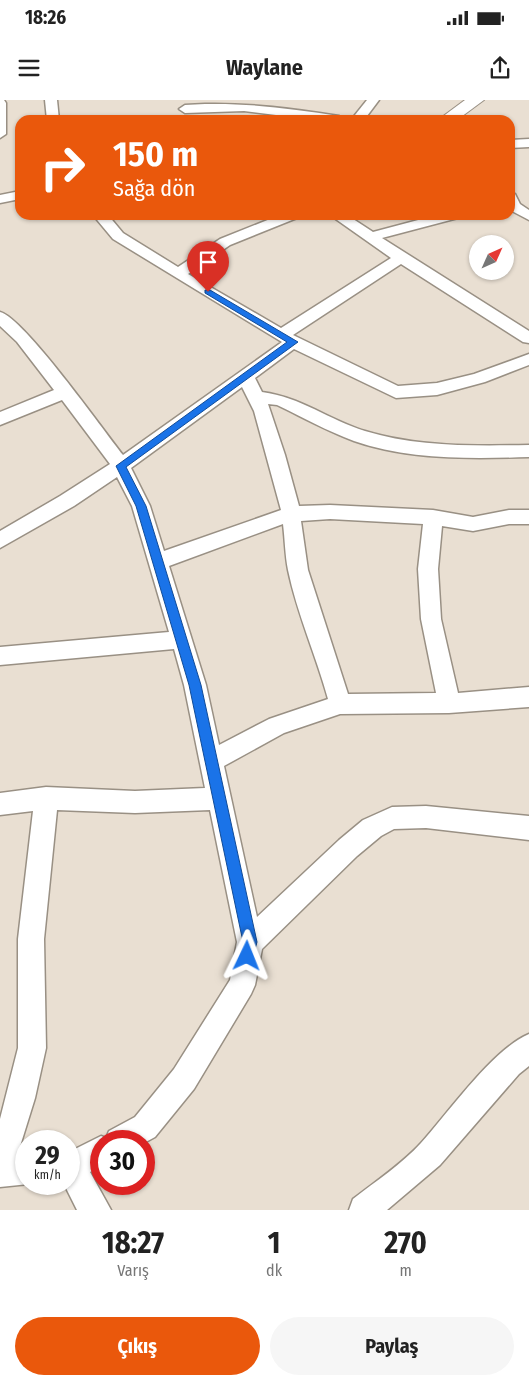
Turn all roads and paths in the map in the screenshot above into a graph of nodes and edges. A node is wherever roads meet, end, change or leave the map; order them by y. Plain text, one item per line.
1 (51, 100) edge
2 (174, 100) edge
3 (373, 100) edge
4 (476, 100) edge
5 (0, 103) edge
6 (258, 103) edge
7 (185, 109) junction
8 (52, 115) edge
9 (192, 115) edge
10 (315, 115) edge
11 (361, 115) edge
12 (454, 115) edge
13 (0, 134) edge
14 (529, 143) edge
15 (515, 144) edge
16 (15, 196) edge
17 (0, 199) edge
18 (515, 203) edge
19 (529, 205) edge
20 (515, 206) edge
21 (529, 216) edge
22 (104, 220) edge
23 (280, 220) edge
24 (345, 220) edge
25 (434, 220) edge
26 (371, 237) junction
27 (400, 258) junction
28 (178, 274) junction
29 (0, 317) edge
30 (529, 338) edge
31 (288, 339) junction
32 (529, 359) edge
33 (246, 377) junction
34 (65, 392) junction
35 (256, 397) junction
36 (0, 419) edge
37 (529, 451) edge
38 (121, 466) junction
39 (291, 514) junction
40 (433, 517) junction
41 (529, 517) edge
42 (0, 540) edge
43 (157, 562) junction
44 (181, 640) junction
45 (0, 656) edge
46 (529, 697) edge
47 (449, 703) junction
48 (340, 704) junction
49 (211, 760) junction
50 (46, 798) junction
51 (220, 799) junction
52 (0, 804) edge
53 (529, 828) edge
54 (250, 942) junction
55 (529, 1048) edge
56 (139, 1130) edge
57 (0, 1164) edge
58 (15, 1171) edge
59 (0, 1172) edge
60 (80, 1186) edge
61 (96, 1210) edge
62 (364, 1210) edge

1 - 8 street
2 - 7 street
3 - 11 street
4 - 12 street
5 - 13 street
6 - 7 street
6 - 10 street
7 - 9 street
14 - 15 street
16 - 17 street
18 - 19 street
20 - 21 street
22 - 28 street
23 - 28 street
24 - 26 street
25 - 26 street
26 - 27 street
27 - 30 street
27 - 31 street
28 - 31 street
29 - 34 street
31 - 32 street
31 - 33 street
33 - 35 street
33 - 38 street
34 - 36 street
34 - 38 street
35 - 37 street
35 - 39 street
38 - 42 street
38 - 43 street
39 - 40 street
39 - 43 street
39 - 48 street
40 - 41 street
40 - 47 street
43 - 44 street
44 - 45 street
44 - 49 street
46 - 47 street
47 - 48 street
48 - 49 street
49 - 51 street
50 - 51 street
50 - 52 street
50 - 57 street
51 - 54 street
53 - 54 street
54 - 56 street
55 - 62 street
58 - 59 street
60 - 61 street

